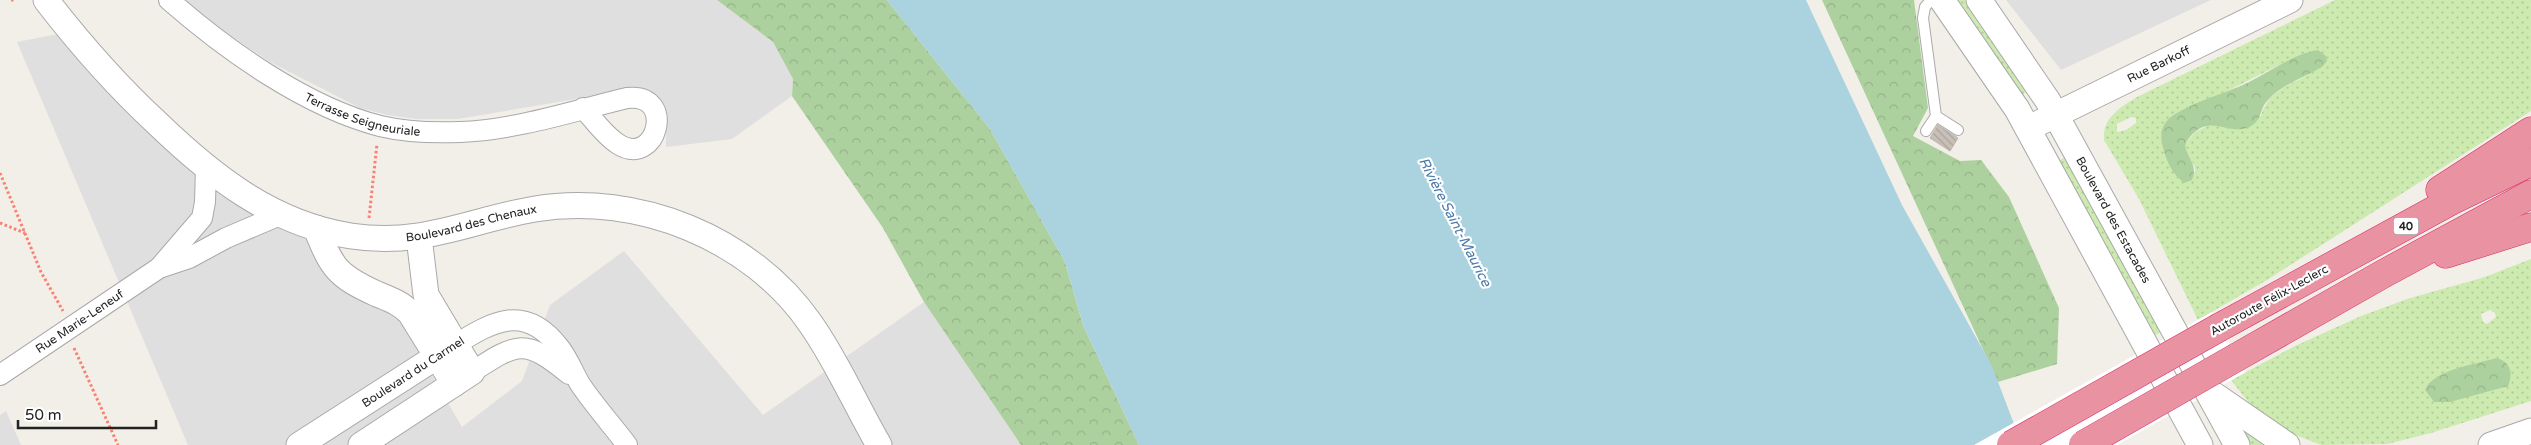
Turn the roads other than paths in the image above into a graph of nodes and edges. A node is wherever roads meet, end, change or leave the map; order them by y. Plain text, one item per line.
1 (46, 0) edge
2 (169, 0) edge
3 (1931, 0) edge
4 (1942, 0) edge
5 (1979, 0) edge
6 (2290, 0) edge
7 (583, 108) dead end
8 (2056, 115) junction
9 (1936, 116) junction
10 (1958, 130) dead end
11 (2028, 130) junction
12 (1926, 131) dead end
13 (2531, 131) edge
14 (2531, 162) edge
15 (206, 168) junction
16 (2531, 194) edge
17 (280, 215) junction
18 (2531, 227) edge
19 (316, 228) junction
20 (419, 237) junction
21 (159, 268) junction
22 (2383, 274) junction
23 (2282, 292) junction
24 (446, 350) junction
25 (0, 375) edge
26 (463, 378) junction
27 (580, 384) junction
28 (2208, 391) junction
29 (2531, 431) edge
30 (299, 445) edge
31 (361, 445) edge
32 (627, 445) edge
33 (879, 445) edge
34 (2012, 445) edge
35 (2083, 445) edge
36 (2200, 445) edge
37 (2237, 445) edge
38 (2287, 445) edge
39 (2491, 445) edge

1 - 15 street, Boulevard des Chenaux
2 - 7 street, Terrasse Seigneuriale
3 - 9 lane
4 - 11 street
5 - 8 street, Boulevard des Estacades
6 - 8 street, Rue Barkoff
8 - 11 street, Rue Barkoff
8 - 28 street, Boulevard des Estacades
9 - 10 lane
9 - 12 lane
11 - 36 street
13 - 23 highway
14 - 23 highway, Autoroute Félix-Leclerc / 40
15 - 17 street, Boulevard des Chenaux
15 - 21 street, Rue Marie-Leneuf
16 - 22 highway, 40
17 - 19 street, Boulevard des Chenaux
17 - 21 street, Rue Marie-Leneuf
18 - 22 highway
19 - 20 street, Boulevard des Chenaux
19 - 24 street
20 - 24 street
20 - 33 street, Boulevard des Chenaux
21 - 25 street, Rue Marie-Leneuf
22 - 35 highway, 40, bridge
23 - 34 highway, Autoroute Félix-Leclerc / 40, bridge
24 - 26 street
24 - 27 street, Boulevard du Carmel
24 - 30 street, Boulevard du Carmel
26 - 27 street
26 - 31 street
27 - 32 street
28 - 37 street, Boulevard des Estacades
28 - 38 street
29 - 39 street

